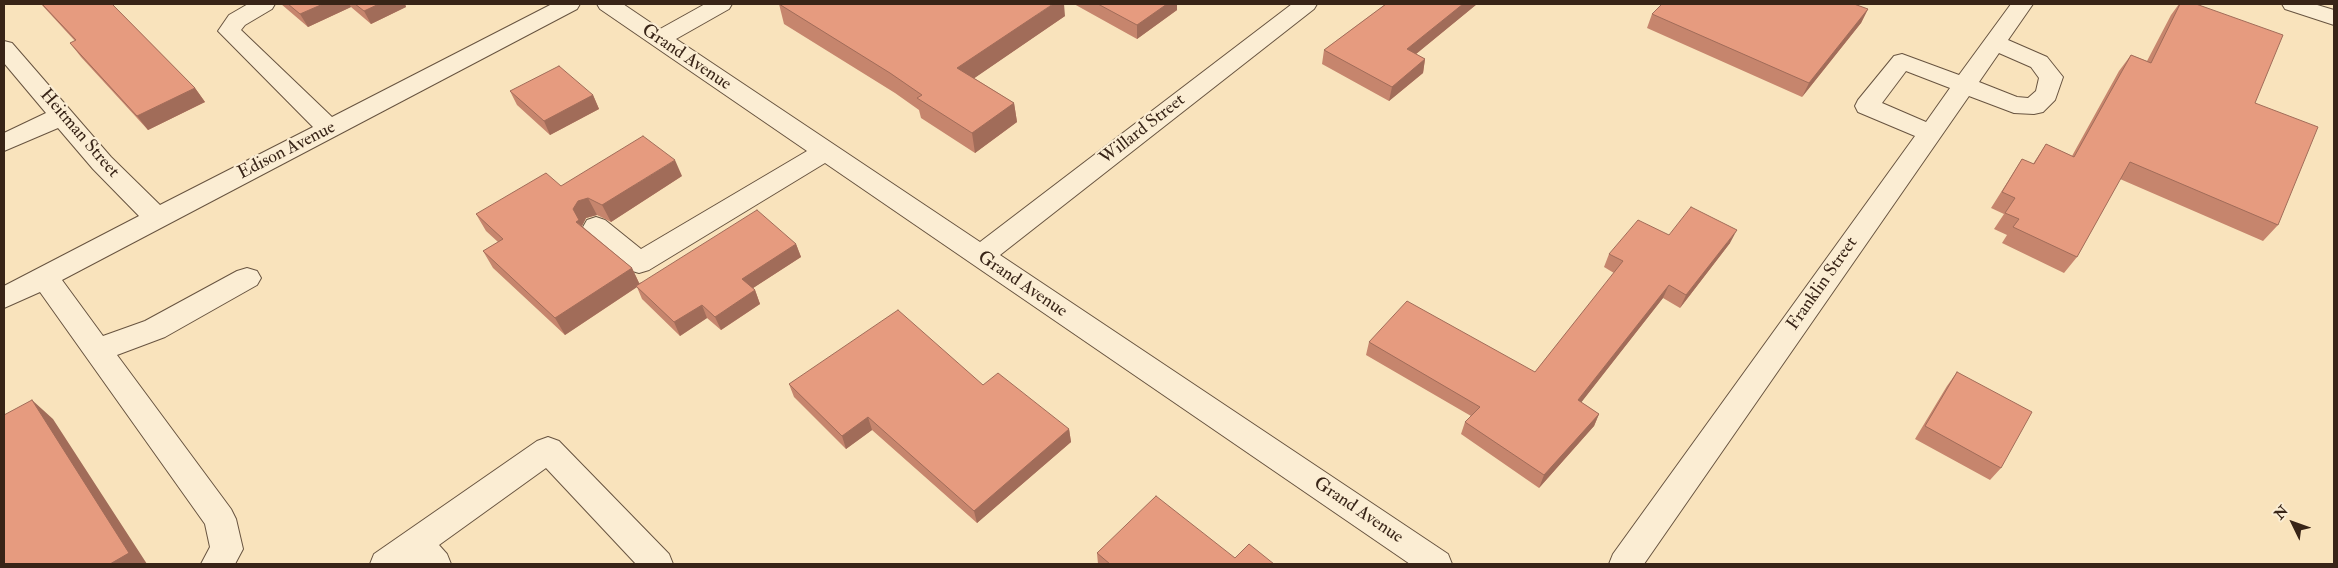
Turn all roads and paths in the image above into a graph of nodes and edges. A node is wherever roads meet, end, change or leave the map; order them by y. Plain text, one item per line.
1 (264, 4) edge
2 (569, 4) edge
3 (608, 4) edge
4 (721, 4) edge
5 (1306, 4) edge
6 (2022, 4) edge
7 (2293, 4) edge
8 (2334, 18) edge
9 (658, 39) junction
10 (1994, 43) junction
11 (4, 48) edge
12 (1964, 86) junction
13 (62, 116) junction
14 (330, 129) junction
15 (1930, 133) junction
16 (4, 143) edge
17 (825, 152) junction
18 (157, 218) junction
19 (596, 227) dead end
20 (980, 256) junction
21 (44, 277) junction
22 (247, 278) dead end
23 (4, 298) edge
24 (98, 350) junction
25 (426, 554) edge
26 (217, 564) edge
27 (386, 564) edge
28 (657, 564) edge
29 (1436, 564) edge
30 (1625, 564) edge

1 - 14 street
2 - 14 street, Edison Avenue
3 - 9 street, Grand Avenue
4 - 9 street
5 - 20 street, Willard Street
6 - 10 street, Franklin Street
7 - 8 street
9 - 17 street, Grand Avenue
10 - 12 street, Franklin Street
10 - 12 street
11 - 13 street, Heitman Street
12 - 15 street, Franklin Street
12 - 15 street
13 - 16 street
13 - 18 street, Heitman Street
14 - 18 street, Edison Avenue
15 - 30 street, Franklin Street
17 - 19 street
17 - 20 street, Grand Avenue
18 - 21 street, Edison Avenue
20 - 29 street, Grand Avenue
21 - 23 street, Edison Avenue
21 - 24 street
22 - 24 street
24 - 26 street
25 - 27 street
25 - 28 street

